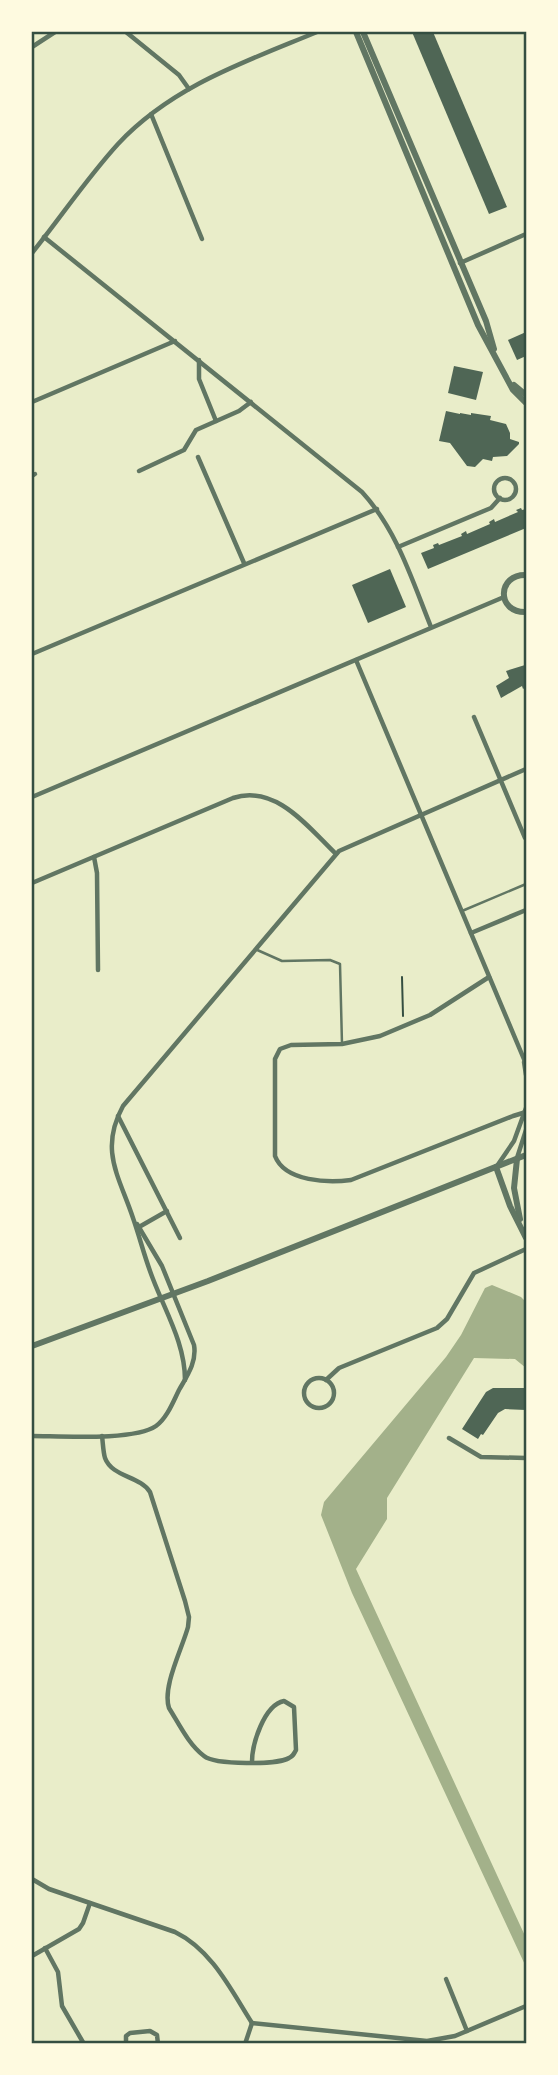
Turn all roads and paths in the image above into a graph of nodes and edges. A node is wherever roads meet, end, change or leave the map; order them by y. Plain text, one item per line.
1 (55, 32) edge
2 (126, 32) edge
3 (317, 32) edge
4 (356, 32) edge
5 (363, 32) edge
6 (32, 47) edge
7 (189, 89) junction
8 (151, 114) junction
9 (527, 234) edge
10 (44, 237) junction
11 (202, 239) dead end
12 (32, 253) edge
13 (461, 262) junction
14 (453, 266) junction
15 (174, 341) junction
16 (496, 354) junction
17 (199, 360) junction
18 (506, 375) junction
19 (527, 395) edge
20 (251, 401) junction
21 (32, 402) edge
22 (527, 403) edge
23 (216, 421) junction
24 (198, 457) dead end
25 (139, 471) dead end
26 (500, 499) junction
27 (377, 509) junction
28 (398, 547) junction
29 (244, 564) junction
30 (527, 575) edge
31 (504, 597) junction
32 (527, 612) edge
33 (431, 627) junction
34 (32, 653) edge
35 (356, 660) junction
36 (474, 717) dead end
37 (527, 769) edge
38 (501, 780) junction
39 (32, 797) edge
40 (421, 814) junction
41 (525, 838) edge
42 (336, 854) junction
43 (94, 857) junction
44 (32, 883) edge
45 (527, 884) edge
46 (527, 910) edge
47 (462, 912) junction
48 (471, 933) junction
49 (256, 949) junction
50 (99, 970) dead end
51 (402, 977) dead end
52 (489, 977) junction
53 (403, 1027) junction
54 (342, 1044) junction
55 (522, 1055) junction
56 (527, 1064) edge
57 (527, 1075) edge
58 (526, 1111) edge
59 (118, 1116) junction
60 (527, 1130) edge
61 (527, 1155) edge
62 (517, 1159) junction
63 (496, 1167) junction
64 (167, 1212) junction
65 (133, 1217) junction
66 (139, 1227) junction
67 (522, 1229) junction
68 (180, 1238) dead end
69 (527, 1238) edge
70 (527, 1249) edge
71 (174, 1294) junction
72 (161, 1298) junction
73 (32, 1346) edge
74 (185, 1380) junction
75 (326, 1380) junction
76 (32, 1436) edge
77 (102, 1436) junction
78 (449, 1438) dead end
79 (526, 1459) edge
80 (252, 1762) junction
81 (32, 1879) edge
82 (90, 1903) junction
83 (45, 1948) junction
84 (32, 1956) edge
85 (446, 1979) dead end
86 (527, 2006) edge
87 (252, 2023) junction
88 (467, 2031) junction
89 (388, 2041) edge
90 (84, 2043) edge
91 (126, 2043) edge
92 (158, 2043) edge
93 (246, 2043) edge

1 - 6 street
2 - 7 street
3 - 7 street
4 - 14 street
5 - 13 street
7 - 8 street
8 - 10 street
8 - 11 street
9 - 13 street
10 - 12 street
10 - 15 street
13 - 14 street
13 - 16 street
14 - 16 street
15 - 17 street
15 - 21 street
16 - 18 street
17 - 20 street
17 - 23 street
18 - 19 street
18 - 22 street
20 - 23 street
20 - 27 street
23 - 25 street
24 - 29 street
26 - 26 street
26 - 28 street
27 - 28 street
27 - 29 street
28 - 33 street
29 - 34 street
30 - 31 street
31 - 32 street
31 - 33 street
33 - 35 street
35 - 39 street
35 - 40 street
36 - 38 street
37 - 38 street
38 - 40 street
38 - 41 street
40 - 42 street
40 - 47 street
42 - 43 street
42 - 49 street
43 - 44 street
43 - 50 street
45 - 47 lane
46 - 48 street
47 - 48 street
48 - 52 street
49 - 54 lane
49 - 59 street
51 - 53 path
52 - 53 street
52 - 55 street
53 - 54 street
54 - 58 street
55 - 56 street
55 - 57 street
58 - 63 street
59 - 64 street
59 - 65 street
60 - 62 street
61 - 62 street
62 - 63 street
62 - 67 street
63 - 67 street
63 - 71 street
64 - 66 street
64 - 68 street
65 - 66 street
65 - 72 street
66 - 71 street
67 - 69 street
70 - 75 street
71 - 72 street
71 - 74 street
72 - 73 street
72 - 74 street
74 - 77 street
75 - 75 street
76 - 77 street
77 - 80 street
78 - 79 street
80 - 80 street
81 - 82 street
82 - 83 street
82 - 87 street
83 - 84 street
83 - 90 street
85 - 88 street
86 - 88 street
87 - 89 street
87 - 93 street
88 - 89 street
91 - 92 street

